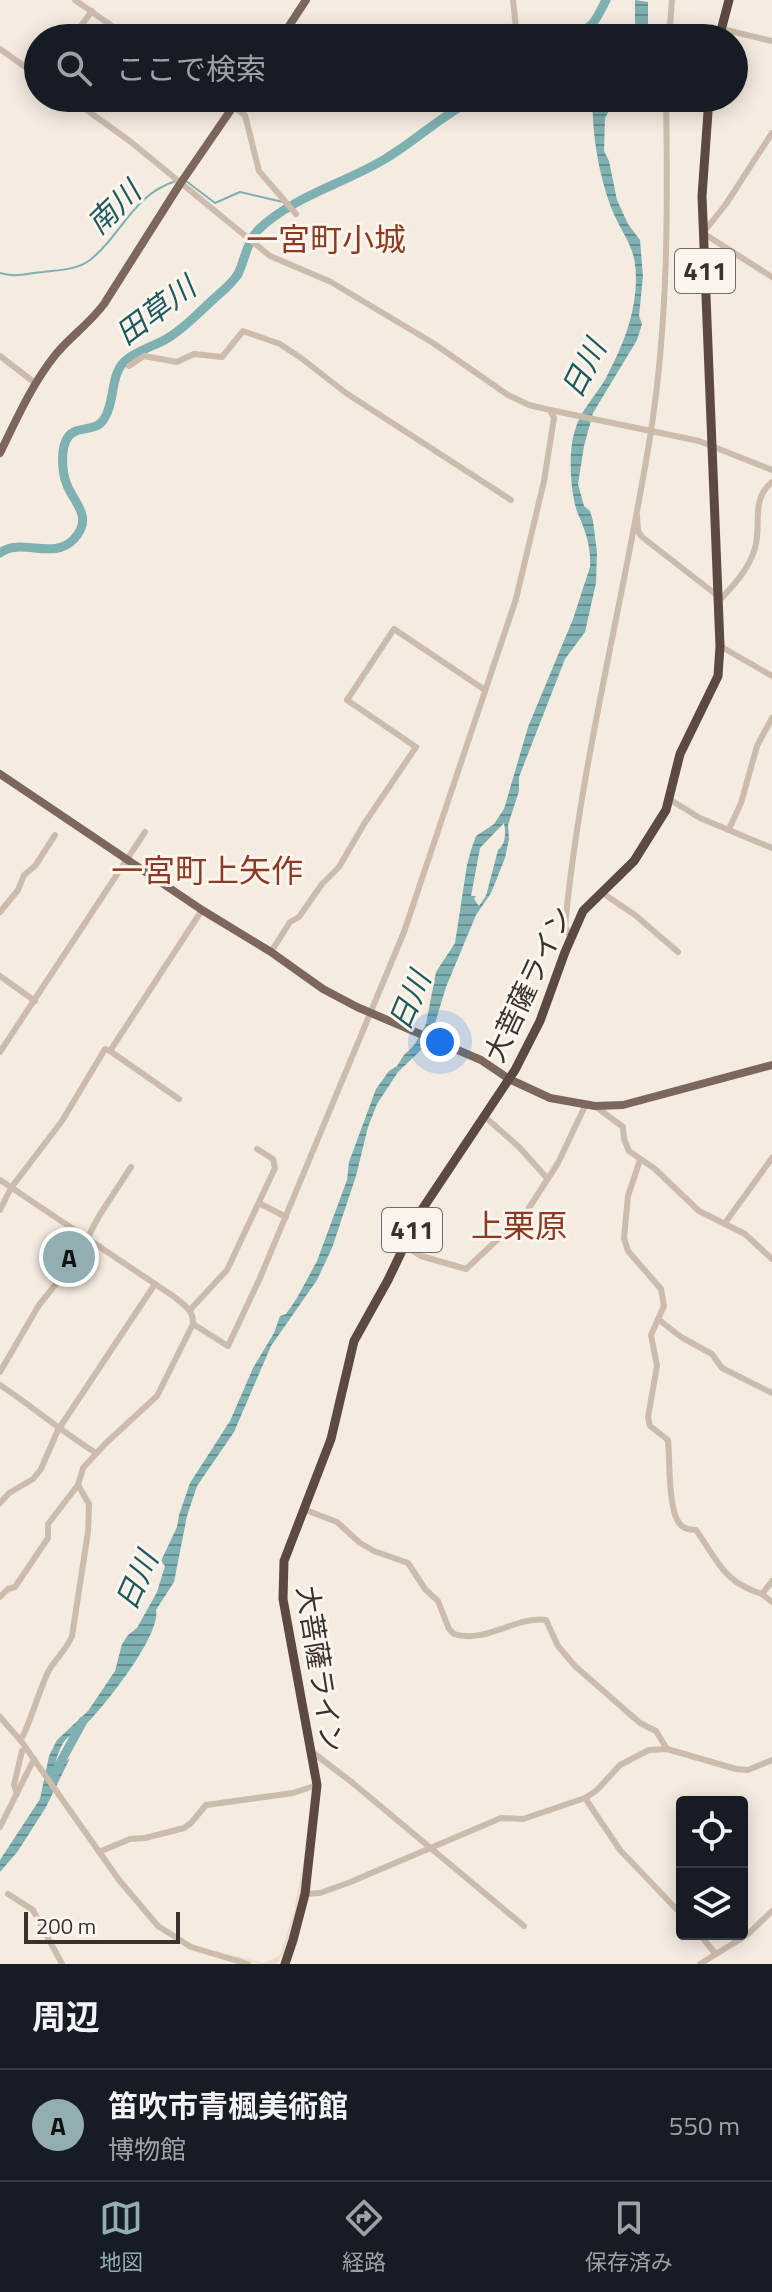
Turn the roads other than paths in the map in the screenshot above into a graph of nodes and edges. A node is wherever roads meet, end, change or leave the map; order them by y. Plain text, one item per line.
1 (75, 0) edge
2 (306, 0) edge
3 (513, 0) edge
4 (672, 0) edge
5 (729, 0) edge
6 (92, 11) junction
7 (82, 24) edge
8 (110, 24) edge
9 (290, 24) edge
10 (516, 24) edge
11 (670, 24) edge
12 (722, 24) edge
13 (748, 37) edge
14 (772, 41) edge
15 (0, 49) edge
16 (24, 66) edge
17 (89, 112) edge
18 (229, 112) edge
19 (240, 112) edge
20 (666, 112) edge
21 (708, 112) edge
22 (772, 133) edge
23 (763, 146) junction
24 (772, 152) edge
25 (180, 181) junction
26 (296, 214) dead end
27 (703, 233) junction
28 (771, 274) edge
29 (0, 356) edge
30 (129, 366) dead end
31 (35, 383) junction
32 (550, 410) junction
33 (651, 431) junction
34 (711, 445) junction
35 (0, 453) edge
36 (772, 470) edge
37 (772, 482) edge
38 (511, 500) dead end
39 (635, 513) junction
40 (718, 599) junction
41 (720, 646) junction
42 (771, 673) edge
43 (485, 690) junction
44 (772, 718) edge
45 (0, 774) edge
46 (669, 799) junction
47 (729, 829) junction
48 (145, 832) dead end
49 (55, 835) dead end
50 (772, 848) edge
51 (128, 859) junction
52 (601, 892) junction
53 (202, 910) junction
54 (0, 912) edge
55 (571, 938) junction
56 (271, 952) junction
57 (678, 952) dead end
58 (0, 976) edge
59 (35, 1001) junction
60 (372, 1012) junction
61 (110, 1051) junction
62 (0, 1052) edge
63 (772, 1065) edge
64 (509, 1079) junction
65 (179, 1099) dead end
66 (590, 1105) junction
67 (483, 1115) junction
68 (257, 1149) dead end
69 (772, 1158) edge
70 (640, 1160) junction
71 (131, 1167) dead end
72 (547, 1178) junction
73 (0, 1180) edge
74 (11, 1188) junction
75 (259, 1203) junction
76 (0, 1210) edge
77 (286, 1217) junction
78 (725, 1223) junction
79 (87, 1241) junction
80 (405, 1246) junction
81 (772, 1259) edge
82 (155, 1284) junction
83 (190, 1310) junction
84 (658, 1319) junction
85 (193, 1324) junction
86 (0, 1372) edge
87 (0, 1385) edge
88 (772, 1393) edge
89 (58, 1430) junction
90 (96, 1453) junction
91 (78, 1485) junction
92 (0, 1503) edge
93 (303, 1509) junction
94 (772, 1581) edge
95 (762, 1594) junction
96 (0, 1597) edge
97 (772, 1602) edge
98 (0, 1717) edge
99 (23, 1736) dead end
100 (667, 1749) junction
101 (22, 1751) dead end
102 (311, 1751) junction
103 (772, 1760) edge
104 (36, 1762) junction
105 (317, 1785) junction
106 (18, 1795) junction
107 (585, 1798) junction
108 (0, 1827) edge
109 (432, 1849) junction
110 (99, 1852) junction
111 (8, 1894) dead end
112 (305, 1894) junction
113 (676, 1909) edge
114 (772, 1911) edge
115 (524, 1926) dead end
116 (704, 1940) edge
117 (715, 1953) junction
118 (62, 1964) edge
119 (248, 1964) edge
120 (285, 1964) edge
121 (700, 1964) edge

1 - 6 street
2 - 9 main road
3 - 10 street
4 - 11 street
5 - 12 highway
6 - 7 street
6 - 8 street
13 - 14 street
15 - 16 street
17 - 25 street
18 - 25 main road
19 - 26 street
20 - 33 street
21 - 27 highway, 大菩薩ライン / 411
22 - 23 street
23 - 24 street
23 - 27 street
25 - 31 main road
25 - 32 street
27 - 28 street
27 - 34 highway, 大菩薩ライン / 411
29 - 31 street
30 - 38 street
31 - 35 main road
32 - 33 street
32 - 43 street
33 - 34 street
33 - 39 street
34 - 36 street
34 - 40 highway, 大菩薩ライン / 411
37 - 40 street
39 - 40 street
39 - 55 street
40 - 41 highway, 大菩薩ライン / 411
41 - 42 street
41 - 46 highway, 大菩薩ライン / 411
43 - 56 street
43 - 60 street
44 - 47 street
45 - 51 main road
46 - 47 street
46 - 52 highway, 大菩薩ライン / 411
47 - 50 street
48 - 51 street
49 - 54 street
51 - 53 main road
51 - 59 street
52 - 55 highway, 大菩薩ライン / 411
52 - 57 street
53 - 56 main road
53 - 61 street
55 - 64 highway, 大菩薩ライン / 411
56 - 60 main road
58 - 59 street
59 - 62 street
60 - 64 main road
60 - 77 street
61 - 65 street
61 - 74 street
63 - 66 main road
64 - 66 main road
64 - 67 highway, 大菩薩ライン / 411
66 - 70 street
66 - 72 street
67 - 72 street
67 - 80 highway, 大菩薩ライン / 411
68 - 75 street
69 - 78 street
70 - 78 street
70 - 84 street
71 - 79 street
72 - 80 street
73 - 74 street
74 - 76 street
74 - 79 street
75 - 77 street
75 - 83 street
77 - 85 street
78 - 81 street
79 - 82 street
79 - 86 street
80 - 93 highway, 大菩薩ライン / 411
82 - 83 street
82 - 89 street
83 - 85 street
84 - 88 street
84 - 95 street
85 - 90 street
87 - 89 street
89 - 90 street
89 - 92 street
90 - 91 street
91 - 96 street
91 - 99 street
93 - 100 street
93 - 102 highway, 大菩薩ライン / 411
94 - 95 street
95 - 97 street
98 - 104 street
100 - 103 street
100 - 107 street
101 - 106 street
102 - 105 highway, 大菩薩ライン / 411
102 - 109 street
104 - 106 street
104 - 110 street
105 - 110 street
105 - 112 highway, 大菩薩ライン / 411
106 - 108 street
107 - 109 street
107 - 113 street
109 - 112 street
109 - 115 street
110 - 119 street
111 - 118 street
112 - 120 highway, 大菩薩ライン / 411
114 - 117 street
116 - 117 street
117 - 121 street

